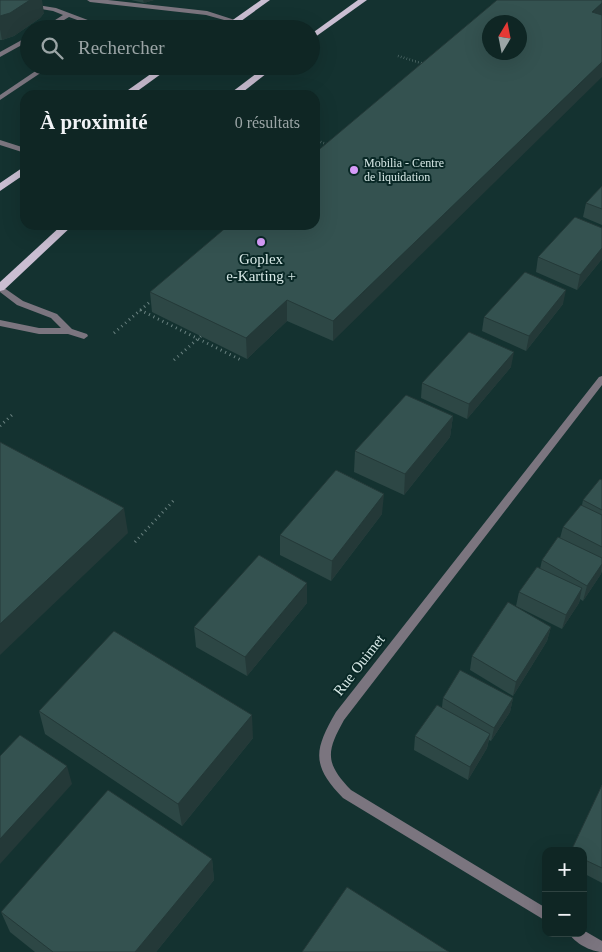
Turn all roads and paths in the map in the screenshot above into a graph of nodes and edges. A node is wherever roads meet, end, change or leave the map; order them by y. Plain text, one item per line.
1 (90, 0) edge
2 (266, 0) edge
3 (363, 0) edge
4 (19, 5) edge
5 (67, 15) junction
6 (59, 20) edge
7 (81, 20) edge
8 (232, 20) edge
9 (236, 20) edge
10 (320, 31) edge
11 (20, 43) edge
12 (1, 53) edge
13 (398, 56) dead end
14 (427, 66) edge
15 (34, 75) edge
16 (155, 75) edge
17 (260, 75) edge
18 (133, 90) edge
19 (239, 90) edge
20 (0, 98) edge
21 (0, 142) edge
22 (320, 142) edge
23 (20, 149) edge
24 (327, 150) edge
25 (20, 173) edge
26 (0, 188) edge
27 (63, 230) edge
28 (224, 230) edge
29 (231, 230) edge
30 (228, 233) junction
31 (232, 236) edge
32 (222, 239) edge
33 (0, 288) edge
34 (154, 299) edge
35 (140, 310) junction
36 (0, 323) edge
37 (69, 331) junction
38 (114, 333) dead end
39 (84, 336) dead end
40 (199, 337) junction
41 (174, 360) dead end
42 (241, 360) dead end
43 (602, 378) edge
44 (12, 415) dead end
45 (0, 426) edge
46 (175, 499) dead end
47 (135, 542) dead end
48 (542, 913) edge
49 (582, 937) edge
50 (602, 949) edge

1 - 8 street
2 - 9 main road
3 - 10 main road
4 - 5 street
5 - 6 street
5 - 7 street
11 - 12 street
13 - 14 path
15 - 20 street
16 - 18 main road
17 - 19 main road
21 - 23 street
22 - 24 path
25 - 26 main road
27 - 33 main road
28 - 30 path
29 - 30 path
30 - 31 path
30 - 32 path
33 - 37 street
34 - 35 path
35 - 38 path
35 - 40 path
36 - 37 street
37 - 39 street
40 - 41 path
40 - 42 path
43 - 48 street, Rue Ouimet
44 - 45 path
46 - 47 path
49 - 50 street

